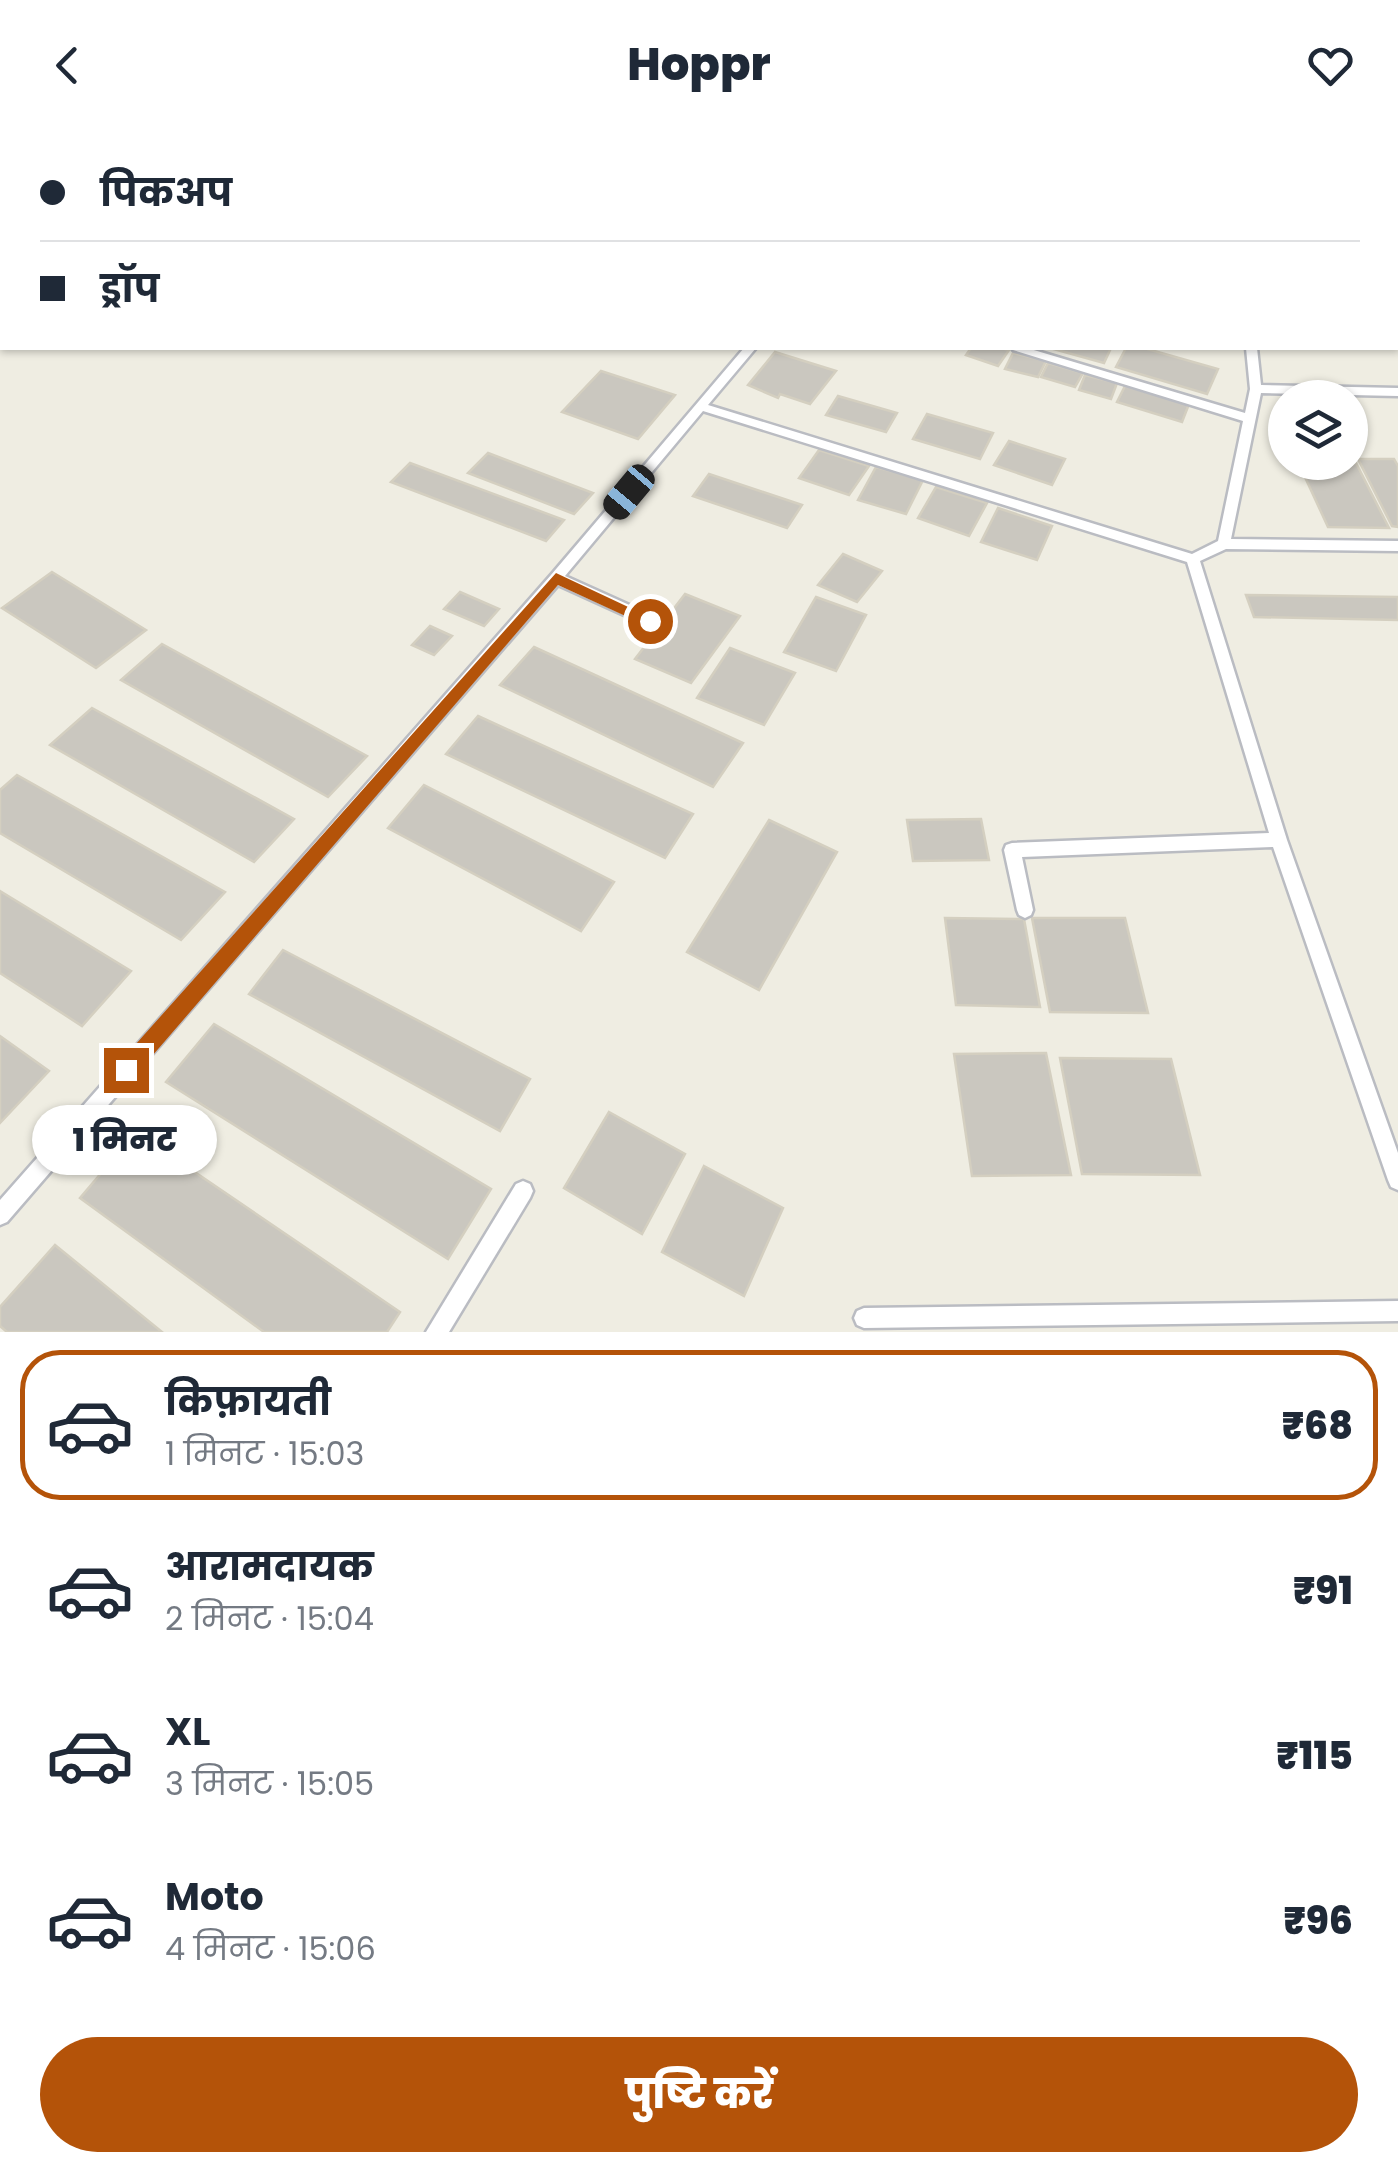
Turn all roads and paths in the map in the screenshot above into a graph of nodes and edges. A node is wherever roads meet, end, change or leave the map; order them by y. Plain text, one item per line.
1 (748, 350) edge
2 (1024, 350) edge
3 (1251, 350) edge
4 (1256, 389) junction
5 (1398, 392) edge
6 (702, 407) junction
7 (1247, 418) junction
8 (1224, 544) junction
9 (1398, 546) edge
10 (1192, 559) junction
11 (556, 578) junction
12 (650, 621) dead end
13 (1279, 840) junction
14 (1025, 910) dead end
15 (1398, 1180) edge
16 (523, 1191) dead end
17 (0, 1215) edge
18 (1398, 1311) edge
19 (864, 1318) dead end
20 (438, 1332) edge

1 - 6 lane
2 - 7 lane
3 - 4 lane
4 - 5 lane
4 - 7 lane
6 - 10 lane
6 - 11 lane
7 - 8 lane
8 - 9 lane
8 - 10 lane
10 - 13 lane
11 - 12 lane
11 - 17 lane
13 - 14 lane
13 - 15 lane
16 - 20 lane
18 - 19 lane

